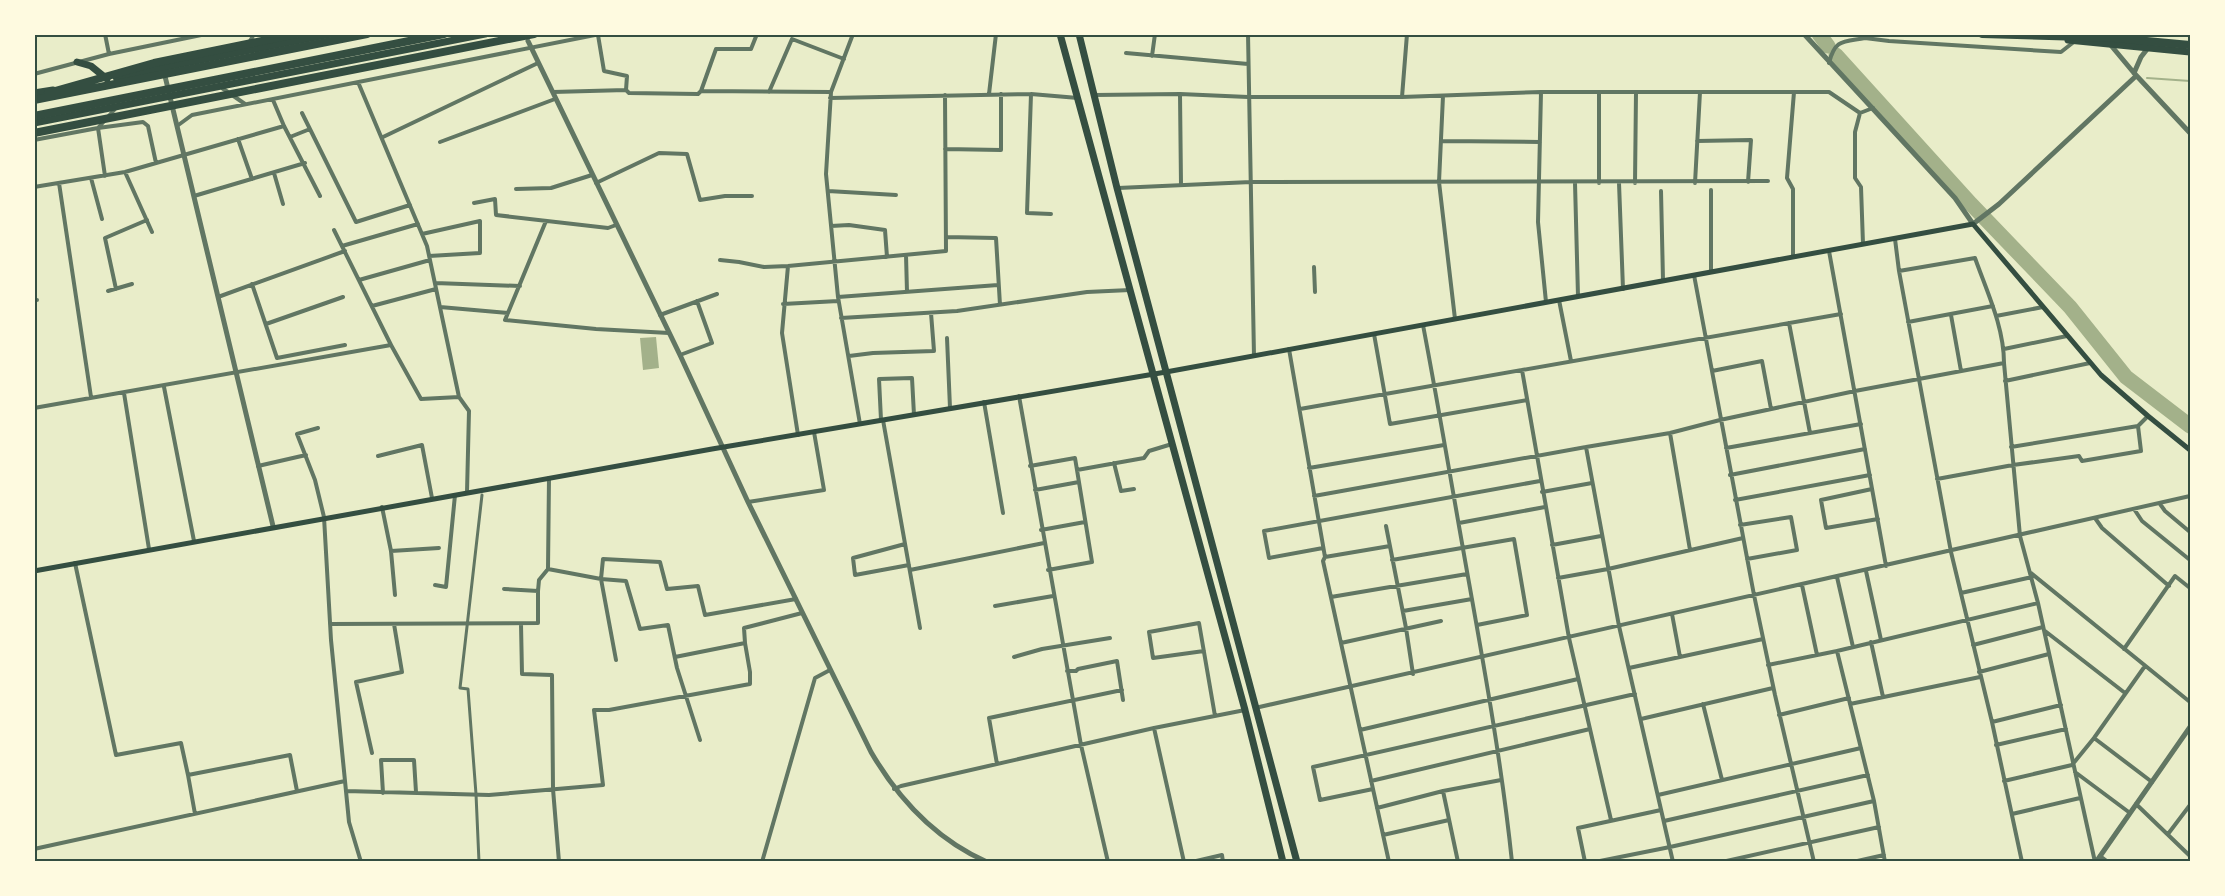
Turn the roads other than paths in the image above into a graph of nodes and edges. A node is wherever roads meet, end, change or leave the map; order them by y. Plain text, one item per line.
1 (105, 34) edge
2 (206, 34) edge
3 (254, 34) edge
4 (296, 34) edge
5 (331, 34) edge
6 (367, 34) edge
7 (444, 34) edge
8 (486, 34) edge
9 (757, 34) edge
10 (853, 34) edge
11 (996, 34) edge
12 (1060, 34) edge
13 (1079, 34) edge
14 (1155, 34) edge
15 (1248, 34) edge
16 (1407, 34) edge
17 (1804, 34) edge
18 (1982, 34) edge
19 (2015, 34) edge
20 (2082, 34) edge
21 (2103, 34) edge
22 (599, 35) edge
23 (1864, 36) edge
24 (531, 38) edge
25 (2117, 38) junction
26 (2075, 40) junction
27 (2109, 43) junction
28 (2190, 45) edge
29 (531, 48) junction
30 (2148, 48) junction
31 (244, 52) junction
32 (2190, 52) edge
33 (1126, 53) dead end
34 (110, 54) junction
35 (1152, 56) junction
36 (844, 59) junction
37 (77, 62) junction
38 (538, 63) junction
39 (1829, 63) junction
40 (1248, 64) junction
41 (163, 68) junction
42 (34, 74) edge
43 (2135, 75) junction
44 (107, 79) junction
45 (358, 82) junction
46 (221, 87) junction
47 (626, 90) junction
48 (701, 91) junction
49 (552, 92) junction
50 (768, 92) junction
51 (831, 92) junction
52 (1541, 92) junction
53 (1599, 92) junction
54 (1636, 92) junction
55 (1700, 92) junction
56 (1794, 92) junction
57 (945, 94) junction
58 (989, 94) junction
59 (1001, 94) junction
60 (1031, 94) junction
61 (1180, 94) junction
62 (1095, 95) junction
63 (1443, 96) junction
64 (34, 97) edge
65 (170, 97) junction
66 (1248, 97) junction
67 (1402, 97) junction
68 (830, 98) junction
69 (1078, 98) junction
70 (555, 99) junction
71 (273, 100) junction
72 (246, 104) junction
73 (115, 108) junction
74 (1873, 108) junction
75 (1860, 112) junction
76 (302, 113) dead end
77 (34, 116) edge
78 (34, 123) edge
79 (177, 126) junction
80 (284, 126) junction
81 (98, 128) junction
82 (310, 129) junction
83 (34, 133) edge
84 (2190, 133) edge
85 (290, 137) junction
86 (383, 137) junction
87 (238, 139) junction
88 (34, 140) edge
89 (1441, 141) junction
90 (1697, 141) junction
91 (440, 142) dead end
92 (1540, 142) junction
93 (945, 149) junction
94 (183, 154) junction
95 (156, 163) junction
96 (305, 163) junction
97 (125, 172) junction
98 (274, 173) junction
99 (592, 175) junction
100 (105, 176) junction
101 (91, 178) junction
102 (252, 179) junction
103 (1251, 182) junction
104 (1439, 182) junction
105 (1748, 182) junction
106 (1768, 182) dead end
107 (59, 183) junction
108 (596, 183) junction
109 (1539, 183) junction
110 (1575, 183) junction
111 (1599, 183) junction
112 (1619, 183) junction
113 (1635, 183) junction
114 (1695, 183) junction
115 (1181, 185) junction
116 (34, 187) edge
117 (1117, 188) junction
118 (516, 189) dead end
119 (1711, 190) dead end
120 (828, 191) junction
121 (1661, 191) dead end
122 (896, 195) dead end
123 (194, 196) junction
124 (320, 196) dead end
125 (752, 196) dead end
126 (474, 203) dead end
127 (283, 204) dead end
128 (410, 205) junction
129 (1051, 214) dead end
130 (102, 219) dead end
131 (147, 220) junction
132 (546, 221) junction
133 (418, 224) junction
134 (1973, 224) junction
135 (616, 225) junction
136 (831, 226) junction
137 (334, 230) dead end
138 (152, 232) dead end
139 (422, 234) junction
140 (946, 237) junction
141 (1895, 239) junction
142 (1863, 244) junction
143 (342, 246) junction
144 (1829, 250) junction
145 (345, 251) junction
146 (906, 255) junction
147 (887, 257) junction
148 (1793, 257) junction
149 (430, 258) junction
150 (720, 260) dead end
151 (835, 263) junction
152 (788, 266) junction
153 (1314, 267) dead end
154 (1899, 271) junction
155 (1711, 272) junction
156 (1694, 275) junction
157 (359, 280) junction
158 (1664, 281) junction
159 (132, 284) dead end
160 (252, 284) junction
161 (435, 284) junction
162 (998, 285) junction
163 (520, 286) junction
164 (116, 289) junction
165 (1623, 289) junction
166 (436, 290) junction
167 (1131, 290) junction
168 (108, 291) dead end
169 (907, 292) junction
170 (1315, 292) dead end
171 (717, 294) dead end
172 (1578, 296) junction
173 (218, 297) junction
174 (343, 297) dead end
175 (838, 299) junction
176 (1558, 300) junction
177 (697, 301) junction
178 (1546, 302) junction
179 (783, 304) junction
180 (999, 305) junction
181 (372, 306) junction
182 (1993, 306) junction
183 (440, 307) junction
184 (2043, 307) junction
185 (508, 313) junction
186 (931, 313) junction
187 (1841, 314) junction
188 (660, 315) junction
189 (1951, 315) junction
190 (1996, 316) junction
191 (841, 318) junction
192 (1455, 319) junction
193 (1908, 322) junction
194 (1790, 323) junction
195 (266, 324) junction
196 (1423, 324) junction
197 (669, 333) junction
198 (1374, 333) junction
199 (2067, 336) junction
200 (1706, 337) junction
201 (947, 338) dead end
202 (345, 345) dead end
203 (391, 345) junction
204 (2004, 349) junction
205 (1289, 350) junction
206 (680, 355) junction
207 (849, 356) junction
208 (1254, 356) junction
209 (1571, 361) junction
210 (2004, 363) junction
211 (2090, 363) junction
212 (1522, 370) junction
213 (1712, 371) junction
214 (1961, 371) junction
215 (235, 372) junction
216 (1166, 372) junction
217 (1153, 373) junction
218 (1918, 379) junction
219 (2005, 381) junction
220 (1435, 385) junction
221 (164, 387) junction
222 (1855, 391) junction
223 (124, 393) junction
224 (1384, 394) junction
225 (1018, 396) junction
226 (92, 397) junction
227 (459, 397) junction
228 (1527, 400) junction
229 (984, 402) junction
230 (1804, 402) junction
231 (34, 408) edge
232 (950, 408) junction
233 (1300, 409) junction
234 (1771, 409) junction
235 (914, 415) junction
236 (1440, 415) junction
237 (2148, 416) junction
238 (1720, 420) junction
239 (882, 421) junction
240 (860, 424) junction
241 (1861, 424) junction
242 (2138, 426) junction
243 (318, 428) dead end
244 (814, 432) junction
245 (1810, 433) junction
246 (1670, 434) junction
247 (798, 435) junction
248 (1172, 444) junction
249 (1445, 445) junction
250 (723, 447) junction
251 (1586, 447) junction
252 (2011, 447) junction
253 (1725, 448) junction
254 (1865, 449) junction
255 (2190, 450) edge
256 (306, 455) junction
257 (378, 456) dead end
258 (1536, 456) junction
259 (1114, 463) junction
260 (2013, 465) junction
261 (258, 466) junction
262 (1030, 466) junction
263 (1309, 468) junction
264 (1077, 470) junction
265 (1449, 471) junction
266 (1730, 474) junction
267 (1870, 475) junction
268 (549, 478) junction
269 (1938, 479) junction
270 (1079, 482) junction
271 (1540, 482) junction
272 (1592, 483) junction
273 (1134, 489) dead end
274 (1872, 489) junction
275 (1035, 490) junction
276 (467, 492) junction
277 (1542, 492) junction
278 (455, 494) junction
279 (483, 495) dead end
280 (1314, 496) junction
281 (1454, 496) junction
282 (2190, 496) edge
283 (432, 498) junction
284 (1735, 500) junction
285 (748, 502) junction
286 (2160, 504) junction
287 (382, 507) junction
288 (1545, 507) junction
289 (2134, 509) junction
290 (1004, 513) dead end
291 (324, 517) junction
292 (2095, 518) junction
293 (1878, 519) junction
294 (1318, 521) junction
295 (1085, 522) junction
296 (1459, 523) junction
297 (1740, 525) junction
298 (273, 526) junction
299 (1386, 526) dead end
300 (1041, 530) junction
301 (2190, 532) edge
302 (1601, 536) junction
303 (2020, 536) junction
304 (1743, 538) junction
305 (194, 541) junction
306 (1044, 543) junction
307 (905, 544) junction
308 (1552, 545) junction
309 (1390, 546) junction
310 (439, 548) dead end
311 (1323, 548) junction
312 (148, 549) junction
313 (1463, 549) junction
314 (391, 550) junction
315 (1690, 550) junction
316 (1951, 552) junction
317 (1325, 558) junction
318 (1747, 559) junction
319 (1392, 560) junction
320 (2190, 560) edge
321 (75, 562) junction
322 (1886, 566) junction
323 (909, 568) junction
324 (548, 569) junction
325 (1608, 569) junction
326 (1048, 570) junction
327 (34, 571) edge
328 (1866, 571) junction
329 (1467, 574) junction
330 (2031, 575) junction
331 (1837, 577) junction
332 (1558, 578) junction
333 (601, 579) junction
334 (435, 585) dead end
335 (1802, 585) junction
336 (2169, 585) junction
337 (1398, 586) junction
338 (2190, 587) edge
339 (504, 589) dead end
340 (538, 591) junction
341 (1961, 593) junction
342 (394, 595) dead end
343 (1754, 595) junction
344 (1053, 596) junction
345 (1331, 597) junction
346 (796, 599) junction
347 (1472, 599) junction
348 (2038, 603) junction
349 (995, 606) dead end
350 (1403, 611) junction
351 (802, 613) junction
352 (1672, 614) junction
353 (1968, 620) junction
354 (1441, 621) dead end
355 (330, 624) junction
356 (394, 624) junction
357 (467, 624) junction
358 (521, 624) junction
359 (1477, 625) junction
360 (1619, 626) junction
361 (920, 628) dead end
362 (1406, 628) junction
363 (2044, 629) junction
364 (1110, 638) dead end
365 (1569, 638) junction
366 (1763, 639) junction
367 (1881, 640) junction
368 (1871, 642) junction
369 (745, 643) junction
370 (1341, 643) junction
371 (1973, 645) junction
372 (1063, 646) junction
373 (1853, 647) junction
374 (2124, 649) junction
375 (1204, 651) junction
376 (1837, 651) junction
377 (2049, 654) junction
378 (1817, 655) junction
379 (675, 657) junction
380 (1014, 657) dead end
381 (1680, 657) junction
382 (1484, 658) junction
383 (616, 660) dead end
384 (1768, 665) junction
385 (2145, 666) junction
386 (1629, 668) junction
387 (830, 670) junction
388 (1067, 671) junction
389 (1413, 674) junction
390 (1980, 675) junction
391 (1578, 679) junction
392 (1350, 688) junction
393 (1773, 688) junction
394 (1122, 690) junction
395 (2125, 693) junction
396 (1635, 694) junction
397 (686, 696) junction
398 (1849, 698) junction
399 (1884, 698) junction
400 (1072, 700) junction
401 (1123, 700) dead end
402 (1490, 700) junction
403 (2190, 702) edge
404 (1703, 704) junction
405 (1850, 704) junction
406 (1584, 705) junction
407 (2061, 705) junction
408 (1255, 708) junction
409 (1245, 710) junction
410 (1779, 714) junction
411 (1215, 716) junction
412 (1641, 718) junction
413 (1992, 722) junction
414 (1495, 727) junction
415 (2190, 727) edge
416 (1154, 728) junction
417 (1590, 729) junction
418 (2066, 729) junction
419 (1360, 730) junction
420 (2094, 738) junction
421 (700, 740) dead end
422 (1081, 745) junction
423 (1996, 745) junction
424 (1861, 748) junction
425 (1497, 752) junction
426 (372, 753) dead end
427 (1365, 755) junction
428 (997, 764) junction
429 (2072, 765) junction
430 (1791, 766) junction
431 (2074, 772) junction
432 (188, 775) junction
433 (1868, 775) junction
434 (1501, 780) junction
435 (1722, 780) junction
436 (345, 781) junction
437 (1371, 781) junction
438 (2004, 781) junction
439 (2152, 782) junction
440 (553, 789) junction
441 (894, 789) junction
442 (1372, 789) junction
443 (1797, 790) junction
444 (297, 791) junction
445 (346, 791) junction
446 (1443, 791) junction
447 (416, 792) junction
448 (383, 793) junction
449 (476, 794) junction
450 (1658, 795) junction
451 (2080, 798) junction
452 (1875, 801) junction
453 (2136, 804) junction
454 (2190, 805) edge
455 (1377, 808) junction
456 (1661, 810) junction
457 (2130, 813) junction
458 (195, 814) junction
459 (2012, 814) junction
460 (1803, 817) junction
461 (1449, 820) junction
462 (1611, 820) junction
463 (1664, 820) junction
464 (1879, 827) junction
465 (2168, 834) junction
466 (1383, 835) junction
467 (1810, 842) junction
468 (1670, 847) junction
469 (34, 849) edge
470 (1884, 855) junction
471 (2190, 856) edge
472 (2097, 860) edge
473 (361, 861) edge
474 (479, 861) edge
475 (559, 861) edge
476 (762, 861) edge
477 (987, 861) edge
478 (1108, 861) edge
479 (1184, 861) edge
480 (1192, 861) edge
481 (1223, 861) edge
482 (1283, 861) edge
483 (1297, 861) edge
484 (1389, 861) edge
485 (1458, 861) edge
486 (1512, 861) edge
487 (1585, 861) edge
488 (1595, 861) edge
489 (1673, 861) edge
490 (1722, 861) edge
491 (1814, 861) edge
492 (1853, 861) edge
493 (1885, 861) edge
494 (2022, 861) edge
495 (2108, 861) edge

1 - 34 street
2 - 34 street
3 - 31 street
4 - 64 highway
5 - 31 highway
6 - 64 highway
7 - 77 highway
8 - 46 highway
9 - 48 street
10 - 36 street
11 - 58 street
12 - 69 highway
13 - 62 highway
14 - 35 street
15 - 40 street
16 - 67 street
17 - 39 street
18 - 25 highway
19 - 26 highway
20 - 25 highway
21 - 27 street
22 - 29 street
22 - 47 street
23 - 26 street
23 - 39 street
24 - 29 street
24 - 83 highway
25 - 28 highway
26 - 27 highway
27 - 30 highway
27 - 43 street
29 - 38 street
29 - 45 street
30 - 32 highway
30 - 43 street
31 - 41 highway
33 - 35 street
34 - 37 street
35 - 40 street
36 - 50 street
36 - 51 street
37 - 42 street
37 - 44 highway
38 - 49 street
38 - 86 street
39 - 74 street
40 - 66 street
41 - 44 highway
41 - 65 street
43 - 84 street
43 - 134 street
44 - 64 highway
45 - 71 street
45 - 86 street
46 - 65 highway
46 - 72 street
47 - 48 street
47 - 49 street
48 - 50 street
49 - 70 street
50 - 51 street
51 - 68 street
52 - 53 street
52 - 63 street
52 - 92 street
53 - 54 street
53 - 111 street
54 - 55 street
54 - 113 street
55 - 56 street
55 - 90 street
56 - 75 street
56 - 148 street
57 - 58 street
57 - 68 street
57 - 93 street
58 - 59 street
59 - 60 street
59 - 93 street
60 - 69 street
60 - 129 street
61 - 62 street
61 - 66 street
61 - 115 street
62 - 117 highway
63 - 67 street
63 - 89 street
65 - 73 highway
65 - 79 street
66 - 67 street
66 - 103 street
68 - 120 street
69 - 167 highway
70 - 91 street
70 - 99 street
71 - 72 street
71 - 80 street
72 - 79 street
73 - 78 highway
73 - 81 street
74 - 75 street
74 - 134 street
75 - 142 street
76 - 82 street
79 - 94 street
80 - 85 street
80 - 87 street
81 - 88 street
81 - 95 street
81 - 100 street
82 - 85 street
82 - 128 street
85 - 96 street
86 - 128 street
87 - 94 street
87 - 102 street
89 - 92 street
89 - 104 street
90 - 105 street
90 - 114 street
92 - 109 street
93 - 140 street
94 - 95 street
94 - 123 street
95 - 97 street
96 - 98 street
96 - 124 street
97 - 100 street
97 - 131 street
98 - 102 street
98 - 127 street
99 - 108 street
99 - 118 street
100 - 101 street
101 - 107 street
101 - 130 street
102 - 123 street
103 - 104 street
103 - 115 street
103 - 208 street
104 - 109 street
104 - 192 street
105 - 106 street
105 - 114 street
107 - 116 street
107 - 226 street
108 - 125 street
108 - 135 street
109 - 110 street
109 - 178 street
110 - 111 street
110 - 172 street
111 - 112 street
112 - 113 street
112 - 165 street
113 - 114 street
115 - 117 street
117 - 216 highway
119 - 155 street
120 - 122 street
120 - 136 street
121 - 158 street
123 - 173 street
126 - 132 street
128 - 133 street
131 - 138 street
131 - 164 street
132 - 135 street
132 - 163 street
133 - 139 street
133 - 143 street
134 - 141 main road
134 - 184 main road
135 - 188 street
136 - 147 street
136 - 151 street
137 - 143 street
139 - 149 street
139 - 149 street
140 - 146 street
140 - 162 street
141 - 142 main road
141 - 154 street
142 - 144 main road
143 - 145 street
144 - 148 main road
144 - 187 street
145 - 157 street
145 - 160 street
146 - 147 street
146 - 169 street
147 - 151 street
148 - 155 main road
149 - 157 street
149 - 161 street
150 - 152 street
151 - 152 street
151 - 175 street
152 - 179 street
153 - 170 street
154 - 182 street
154 - 193 street
155 - 156 main road
156 - 158 main road
156 - 200 street
157 - 181 street
158 - 165 main road
159 - 164 street
160 - 173 street
160 - 195 street
161 - 163 street
161 - 166 street
162 - 169 street
162 - 180 street
163 - 185 street
164 - 168 street
165 - 172 main road
166 - 181 street
166 - 183 street
167 - 180 street
167 - 217 highway
169 - 175 street
171 - 177 street
172 - 176 main road
173 - 215 street
174 - 195 street
175 - 179 street
175 - 191 street
176 - 178 main road
176 - 209 street
177 - 188 street
177 - 206 street
178 - 192 main road
179 - 247 street
180 - 186 street
181 - 203 street
182 - 189 street
182 - 190 street
183 - 185 street
183 - 227 street
184 - 190 street
184 - 199 main road
185 - 197 street
186 - 191 street
186 - 207 street
187 - 194 street
187 - 222 street
188 - 197 street
189 - 193 street
189 - 214 street
190 - 204 street
191 - 207 street
192 - 196 main road
193 - 218 street
194 - 200 street
194 - 230 street
195 - 202 street
196 - 198 main road
196 - 220 street
197 - 206 street
198 - 205 main road
198 - 224 street
199 - 204 street
199 - 211 main road
200 - 209 street
200 - 213 street
201 - 232 street
203 - 215 street
203 - 227 street
204 - 210 street
205 - 208 main road
205 - 233 street
206 - 250 street
207 - 240 street
208 - 216 main road
209 - 212 street
210 - 214 street
210 - 219 street
211 - 219 street
211 - 237 main road
212 - 220 street
212 - 228 street
213 - 234 street
213 - 238 street
214 - 218 street
215 - 221 street
215 - 261 street
216 - 217 main road
216 - 408 highway
217 - 225 main road
217 - 248 highway
218 - 222 street
218 - 269 street
219 - 252 street
220 - 224 street
220 - 236 street
221 - 223 street
221 - 305 street
222 - 230 street
222 - 241 street
223 - 226 street
223 - 312 street
224 - 233 street
224 - 236 street
225 - 229 main road
225 - 262 street
226 - 231 street
227 - 276 street
228 - 236 street
228 - 258 street
229 - 232 main road
229 - 290 street
230 - 234 street
230 - 245 street
232 - 235 main road
233 - 263 street
234 - 238 street
235 - 239 main road
235 - 239 street
236 - 249 street
237 - 242 street
237 - 255 main road
238 - 246 street
238 - 253 street
239 - 240 main road
239 - 307 street
240 - 244 main road
241 - 245 street
241 - 254 street
242 - 252 street
242 - 260 street
243 - 256 street
244 - 247 main road
244 - 285 street
245 - 253 street
246 - 251 street
246 - 315 street
247 - 250 main road
248 - 259 street
248 - 409 highway
249 - 263 street
249 - 265 street
250 - 268 main road
250 - 285 street
251 - 258 street
251 - 272 street
252 - 260 street
253 - 266 street
254 - 266 street
254 - 267 street
256 - 261 street
256 - 291 street
257 - 283 street
258 - 265 street
258 - 271 street
259 - 264 street
259 - 273 street
260 - 269 street
260 - 303 street
261 - 298 street
262 - 264 street
262 - 275 street
263 - 280 street
264 - 270 street
265 - 280 street
265 - 281 street
266 - 284 street
267 - 274 street
267 - 284 street
268 - 276 main road
268 - 324 street
269 - 316 street
270 - 275 street
270 - 295 street
271 - 277 street
271 - 281 street
272 - 277 street
272 - 302 street
274 - 293 street
274 - 293 street
275 - 300 street
276 - 278 main road
277 - 288 street
278 - 283 main road
278 - 334 street
279 - 357 street
280 - 294 street
281 - 294 street
281 - 296 street
282 - 286 street
283 - 287 main road
284 - 297 street
285 - 346 street
286 - 289 street
286 - 301 street
287 - 291 main road
287 - 314 street
288 - 296 street
288 - 308 street
289 - 292 street
289 - 320 street
291 - 298 main road
291 - 355 street
292 - 303 street
292 - 336 street
293 - 322 street
294 - 311 street
294 - 311 street
295 - 300 street
295 - 326 street
296 - 313 street
297 - 304 street
297 - 318 street
298 - 305 main road
299 - 309 street
300 - 306 street
302 - 308 street
302 - 325 street
303 - 316 street
303 - 330 street
304 - 315 street
304 - 318 street
305 - 312 main road
306 - 323 street
306 - 326 street
307 - 323 street
307 - 323 street
308 - 332 street
309 - 317 street
309 - 319 street
310 - 314 street
311 - 317 street
312 - 321 main road
313 - 319 street
313 - 329 street
313 - 359 street
314 - 342 street
315 - 325 street
316 - 322 street
316 - 341 street
317 - 345 street
318 - 343 street
319 - 337 street
321 - 327 main road
321 - 432 street
322 - 328 street
323 - 361 street
324 - 333 street
324 - 340 street
325 - 332 street
325 - 360 street
326 - 344 street
328 - 331 street
328 - 367 street
329 - 337 street
329 - 347 street
330 - 341 street
330 - 348 street
330 - 374 street
331 - 335 street
331 - 373 street
332 - 365 street
333 - 346 street
333 - 379 street
333 - 383 street
335 - 343 street
335 - 378 street
336 - 338 street
336 - 374 street
337 - 345 street
337 - 350 street
339 - 340 street
340 - 358 street
341 - 353 street
343 - 352 street
343 - 366 street
344 - 349 street
344 - 372 street
345 - 370 street
346 - 351 street
347 - 350 street
347 - 359 street
348 - 353 street
348 - 363 street
350 - 362 street
351 - 369 street
351 - 387 street
352 - 360 street
352 - 381 street
353 - 367 street
353 - 371 street
354 - 362 street
355 - 356 street
355 - 436 street
356 - 357 street
356 - 426 street
357 - 358 street
357 - 449 street
358 - 440 street
359 - 382 street
360 - 365 street
360 - 386 street
362 - 370 street
362 - 389 street
363 - 371 street
363 - 377 street
363 - 395 street
364 - 372 street
365 - 382 street
365 - 391 street
366 - 381 street
366 - 384 street
367 - 368 street
368 - 373 street
368 - 399 street
369 - 379 street
369 - 397 street
370 - 392 street
371 - 390 street
372 - 380 street
372 - 388 street
373 - 376 street
374 - 385 street
375 - 375 street
375 - 411 street
376 - 378 street
376 - 398 street
377 - 390 street
377 - 407 street
378 - 384 street
379 - 397 street
381 - 386 street
382 - 389 street
382 - 402 street
384 - 393 street
385 - 395 street
385 - 403 street
386 - 396 street
387 - 441 street
387 - 476 street
388 - 394 street
388 - 400 street
389 - 392 street
390 - 399 street
390 - 413 street
391 - 402 street
391 - 406 street
392 - 408 street
392 - 419 street
393 - 404 street
393 - 410 street
394 - 400 street
394 - 401 street
395 - 420 street
396 - 406 street
396 - 412 street
397 - 421 street
397 - 440 street
398 - 405 street
398 - 410 street
399 - 405 street
400 - 422 street
400 - 428 street
402 - 414 street
402 - 419 street
404 - 412 street
404 - 435 street
405 - 424 street
406 - 414 street
406 - 417 street
407 - 413 street
407 - 418 street
408 - 483 highway
409 - 411 street
409 - 482 highway
410 - 430 street
411 - 416 street
412 - 450 street
413 - 423 street
414 - 425 street
414 - 427 street
415 - 439 street
416 - 422 street
416 - 479 street
417 - 425 street
417 - 462 street
418 - 423 street
418 - 429 street
419 - 427 street
420 - 429 street
420 - 439 street
422 - 428 street
422 - 478 street
423 - 438 street
424 - 430 street
424 - 433 street
425 - 434 street
425 - 437 street
427 - 437 street
427 - 442 street
428 - 441 street
429 - 431 street
429 - 438 street
430 - 435 street
430 - 443 street
431 - 451 street
431 - 457 street
432 - 444 street
432 - 458 street
433 - 443 street
433 - 452 street
434 - 446 street
434 - 486 street
435 - 450 street
436 - 444 street
436 - 445 street
437 - 442 street
438 - 459 street
439 - 453 street
440 - 449 street
440 - 475 street
441 - 477 street
442 - 455 street
443 - 460 street
443 - 463 street
444 - 458 street
445 - 448 street
445 - 473 street
446 - 455 street
446 - 461 street
447 - 448 street
447 - 448 street
447 - 449 street
449 - 474 street
450 - 456 street
451 - 459 street
451 - 472 street
452 - 460 street
452 - 464 street
453 - 457 street
453 - 465 street
454 - 465 street
455 - 466 street
456 - 462 street
456 - 463 street
457 - 472 street
458 - 469 street
459 - 494 street
460 - 467 street
460 - 468 street
461 - 466 street
461 - 485 street
462 - 487 street
463 - 468 street
464 - 467 street
464 - 470 street
465 - 471 street
466 - 484 street
467 - 490 street
467 - 491 street
468 - 488 street
468 - 489 street
470 - 492 street
470 - 493 street
472 - 495 street
480 - 481 street

